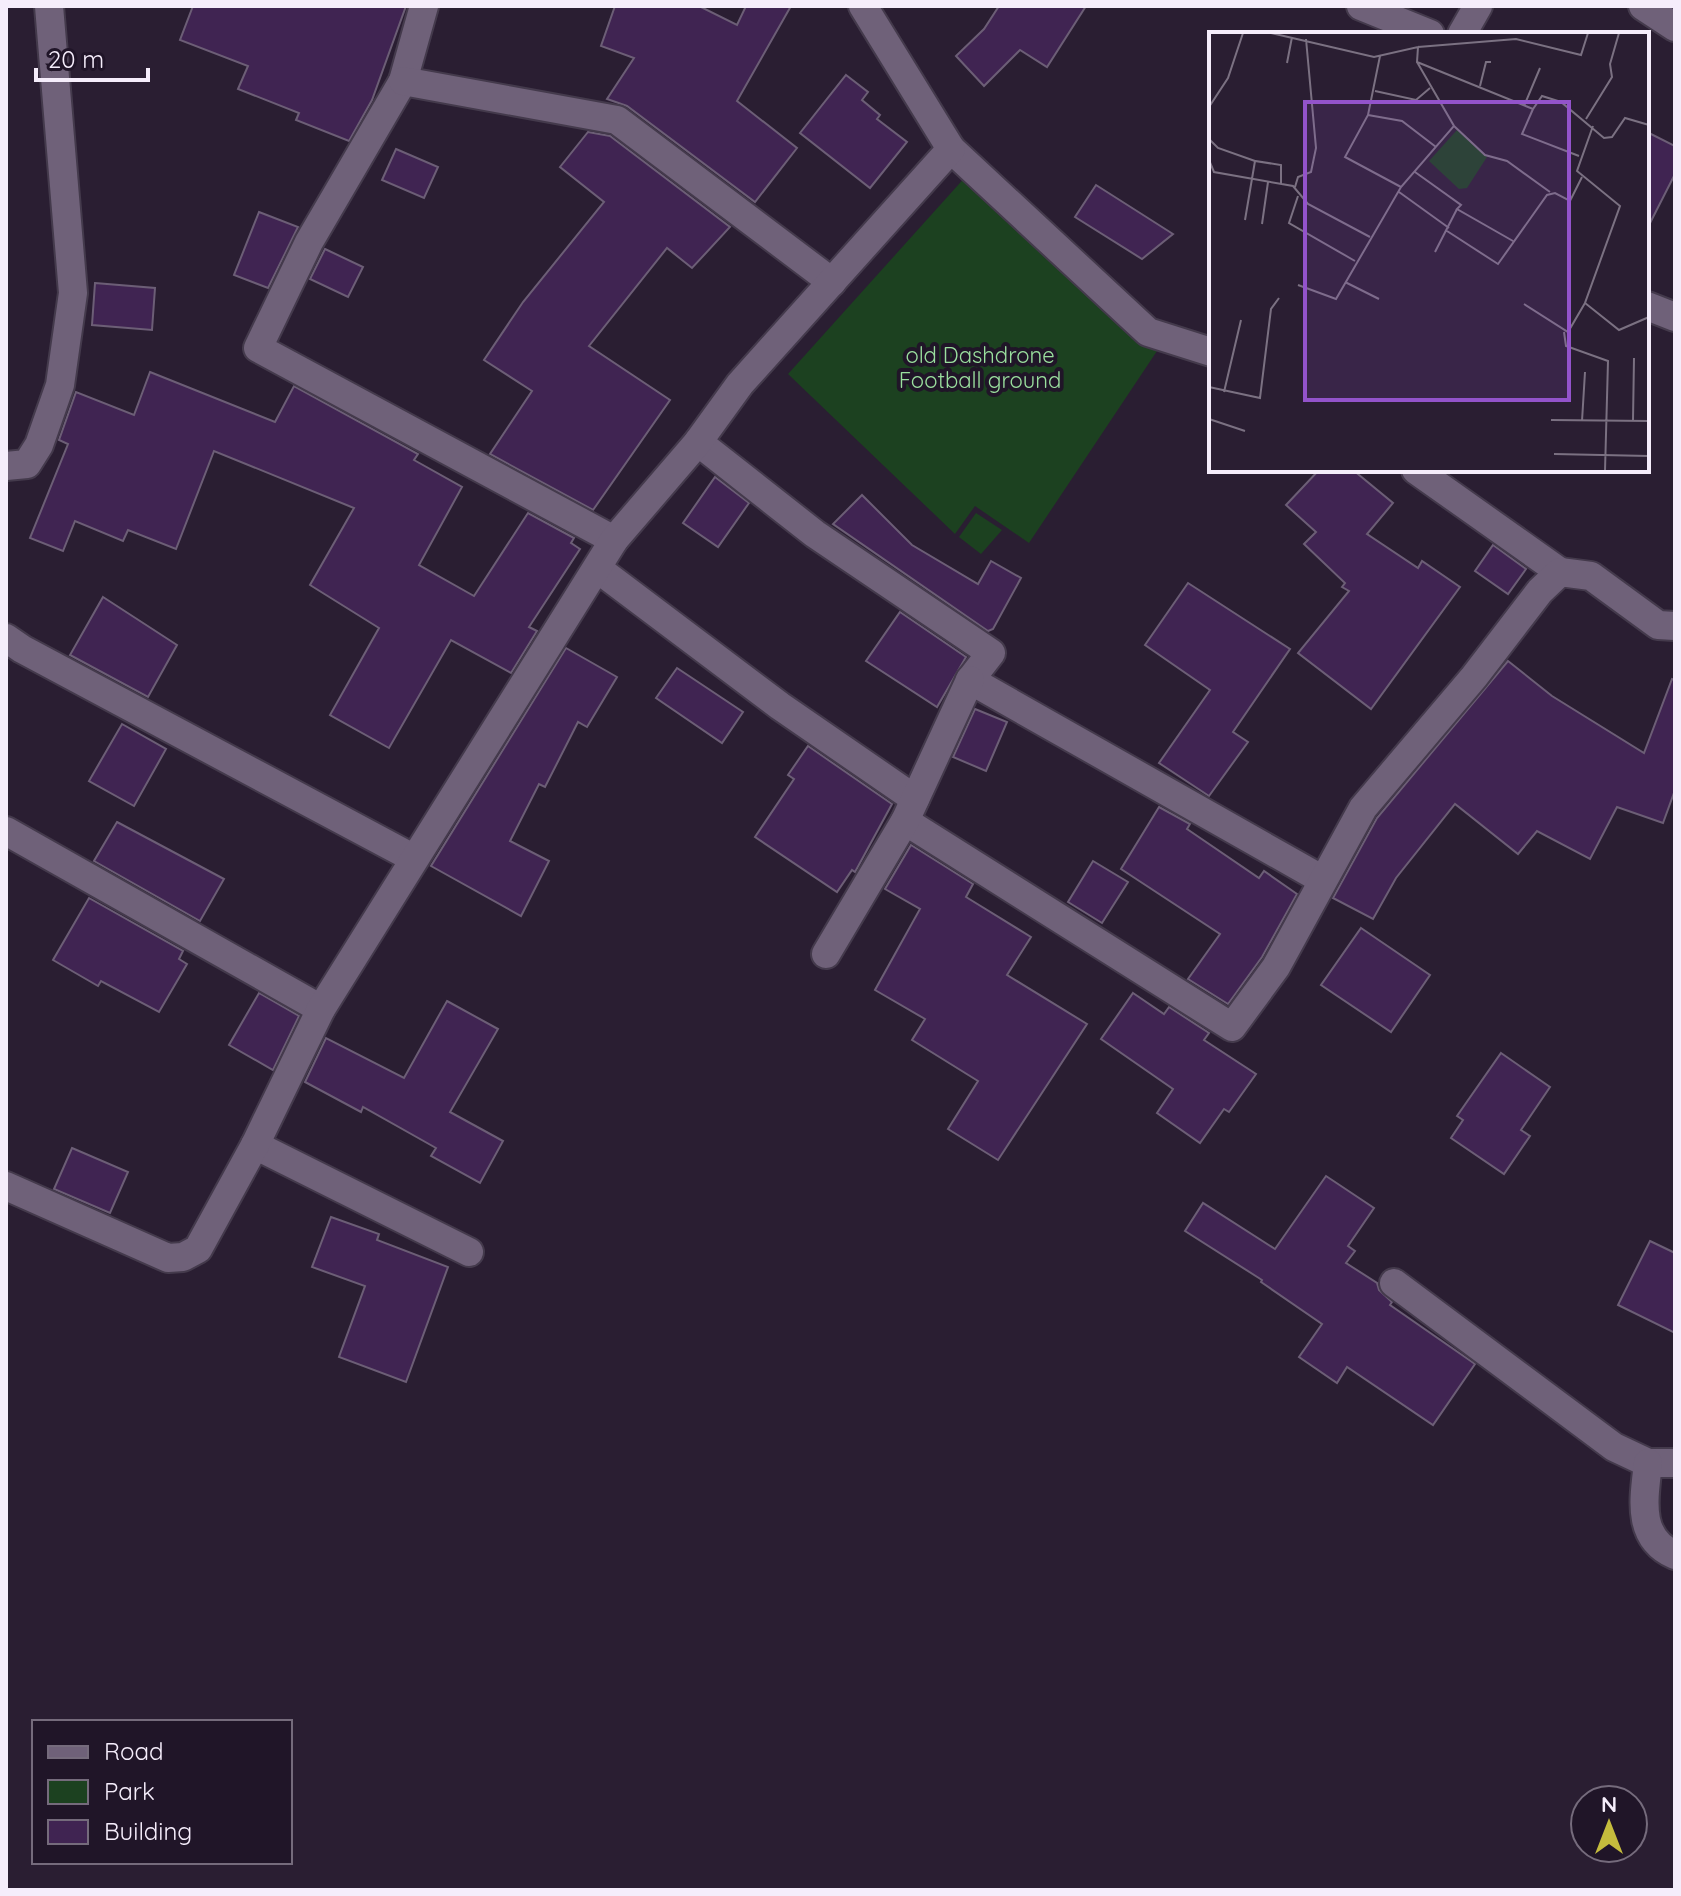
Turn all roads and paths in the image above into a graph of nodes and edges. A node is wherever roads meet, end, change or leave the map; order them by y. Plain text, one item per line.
1 (49, 6) edge
2 (424, 6) edge
3 (863, 6) edge
4 (1361, 6) edge
5 (1478, 6) edge
6 (1643, 6) edge
7 (1399, 13) edge
8 (1675, 27) edge
9 (1427, 32) edge
10 (1463, 32) edge
11 (403, 81) junction
12 (951, 149) junction
13 (832, 282) junction
14 (1649, 307) edge
15 (1675, 317) edge
16 (1209, 351) edge
17 (698, 442) junction
18 (6, 466) edge
19 (1419, 472) edge
20 (614, 540) junction
21 (598, 569) junction
22 (1560, 572) junction
23 (1675, 626) edge
24 (6, 638) edge
25 (970, 680) junction
26 (910, 810) junction
27 (6, 831) edge
28 (413, 858) junction
29 (1323, 880) junction
30 (826, 954) dead end
31 (321, 1009) junction
32 (255, 1145) junction
33 (6, 1186) edge
34 (469, 1252) dead end
35 (1394, 1283) dead end
36 (1662, 1463) edge
37 (1675, 1555) edge

1 - 18 street
2 - 11 street
3 - 12 street
4 - 7 street
5 - 10 street
6 - 8 street
7 - 9 street
11 - 13 street
11 - 20 street
12 - 13 street
12 - 16 street
13 - 17 street
14 - 15 street
17 - 20 street
17 - 25 street
19 - 22 street
20 - 21 street
21 - 26 street
21 - 28 street
22 - 23 street
22 - 29 street
24 - 28 street
25 - 26 street
25 - 29 street
26 - 29 street
26 - 30 street
27 - 31 street
28 - 31 street
31 - 32 street
32 - 33 street
32 - 34 street
35 - 36 street
36 - 37 street

